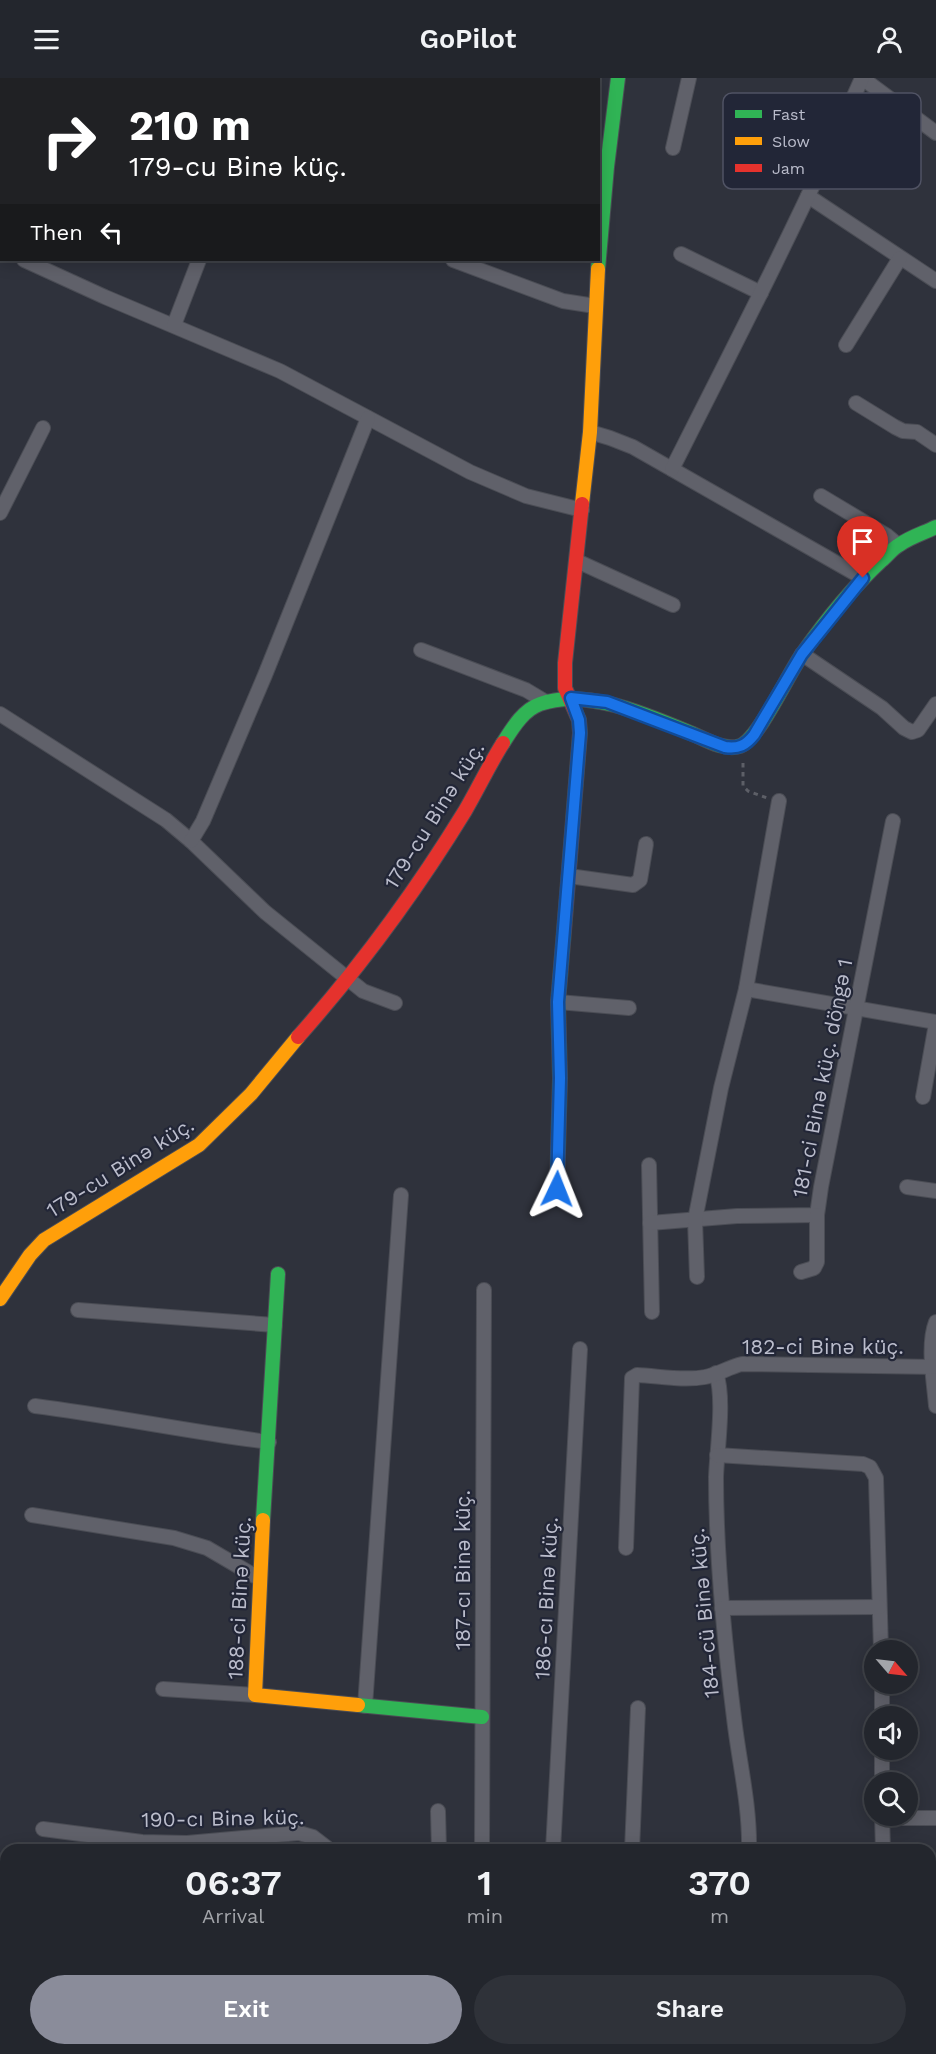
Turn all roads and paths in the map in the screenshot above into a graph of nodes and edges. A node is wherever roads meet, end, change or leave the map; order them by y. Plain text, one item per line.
1 (618, 78) edge
2 (689, 78) edge
3 (862, 78) edge
4 (855, 93) edge
5 (882, 93) edge
6 (921, 122) edge
7 (936, 133) edge
8 (673, 148) dead end
9 (811, 189) edge
10 (808, 196) junction
11 (600, 248) edge
12 (681, 254) dead end
13 (900, 258) junction
14 (26, 261) edge
15 (199, 261) edge
16 (456, 261) edge
17 (599, 261) edge
18 (936, 281) edge
19 (761, 293) junction
20 (595, 306) junction
21 (174, 325) junction
22 (846, 345) dead end
23 (856, 403) dead end
24 (368, 418) junction
25 (43, 428) dead end
26 (590, 432) junction
27 (936, 445) edge
28 (672, 468) junction
29 (822, 496) dead end
30 (582, 510) junction
31 (0, 513) edge
32 (936, 527) edge
33 (898, 545) junction
34 (577, 561) junction
35 (863, 578) junction
36 (673, 604) dead end
37 (421, 650) dead end
38 (802, 654) junction
39 (571, 698) junction
40 (546, 702) junction
41 (936, 704) edge
42 (0, 714) edge
43 (736, 748) junction
44 (779, 801) joint
45 (893, 821) dead end
46 (191, 841) junction
47 (646, 844) dead end
48 (569, 876) junction
49 (348, 979) junction
50 (746, 988) junction
51 (558, 1002) junction
52 (395, 1003) dead end
53 (629, 1008) dead end
54 (858, 1008) junction
55 (936, 1023) edge
56 (923, 1097) dead end
57 (649, 1165) dead end
58 (907, 1187) dead end
59 (557, 1189) dead end
60 (936, 1191) edge
61 (401, 1196) dead end
62 (817, 1215) junction
63 (695, 1220) junction
64 (650, 1223) junction
65 (801, 1272) dead end
66 (279, 1274) dead end
67 (697, 1277) dead end
68 (4, 1285) edge
69 (484, 1290) dead end
70 (0, 1299) edge
71 (78, 1310) dead end
72 (652, 1312) dead end
73 (936, 1322) edge
74 (275, 1325) junction
75 (580, 1349) dead end
76 (934, 1367) edge
77 (716, 1373) junction
78 (35, 1406) dead end
79 (936, 1406) edge
80 (269, 1442) junction
81 (717, 1455) junction
82 (32, 1515) dead end
83 (626, 1548) dead end
84 (260, 1579) junction
85 (879, 1607) junction
86 (722, 1608) junction
87 (881, 1640) edge
88 (163, 1689) dead end
89 (255, 1695) junction
90 (365, 1706) junction
91 (638, 1708) dead end
92 (482, 1717) junction
93 (438, 1811) dead end
94 (918, 1818) edge
95 (936, 1818) edge
96 (882, 1826) edge
97 (43, 1829) dead end
98 (322, 1844) edge
99 (439, 1844) edge
100 (482, 1844) edge
101 (553, 1844) edge
102 (632, 1844) edge
103 (749, 1844) edge
104 (883, 1844) edge

1 - 11 street
2 - 8 street
3 - 4 street
3 - 5 street
6 - 7 street
9 - 10 street
10 - 13 street
10 - 19 street
12 - 19 street
13 - 18 street
13 - 22 street
14 - 21 street
15 - 21 street
16 - 20 street
17 - 20 street
19 - 28 street
20 - 26 street
21 - 24 street
23 - 27 street
24 - 30 street
24 - 46 street
25 - 31 street
26 - 28 street
26 - 30 street
28 - 35 street
29 - 33 street
30 - 34 street
32 - 33 street
33 - 35 street
34 - 36 street
34 - 39 street
35 - 38 street
37 - 40 street
38 - 41 street
38 - 43 street
39 - 40 street, 179-cu Binə küç.
39 - 43 street, 179-cu Binə küç.
39 - 48 street
40 - 49 street, 179-cu Binə küç.
42 - 46 street
43 - 44 path
44 - 50 street
45 - 54 street, 181-ci Binə küç. döngə 1
46 - 49 street
47 - 48 street
48 - 51 street
49 - 52 street
49 - 68 street, 179-cu Binə küç.
50 - 54 street
50 - 63 street
51 - 53 street
51 - 59 street
54 - 55 street
54 - 62 street, 181-ci Binə küç. döngə 1
55 - 56 street
57 - 64 street
58 - 60 street
61 - 90 street
62 - 63 street, 181-ci Binə küç. döngə 1
62 - 65 street
63 - 64 street, 181-ci Binə küç. döngə 1
63 - 67 street
64 - 72 street
66 - 74 street, 188-ci Binə küç.
68 - 70 street, 179-cu Binə küç.
69 - 92 street, 187-cı Binə küç.
71 - 74 street
73 - 76 street
74 - 80 street, 188-ci Binə küç.
75 - 101 street, 186-cı Binə küç.
76 - 77 street, 182-ci Binə küç.
76 - 79 street
77 - 81 street, 184-cü Binə küç.
77 - 83 street, 182-ci Binə küç.
78 - 80 street
80 - 84 street, 188-ci Binə küç.
81 - 85 street
81 - 86 street, 184-cü Binə küç.
82 - 84 street
84 - 89 street, 188-ci Binə küç.
85 - 86 street
85 - 87 street
86 - 103 street, 184-cü Binə küç.
88 - 89 street
89 - 90 street, 188-ci Binə küç.
90 - 92 street, 188-ci Binə küç.
91 - 102 street
92 - 100 street, 187-cı Binə küç.
93 - 99 street
94 - 95 street
96 - 104 street
97 - 98 street, 190-cı Binə küç.

